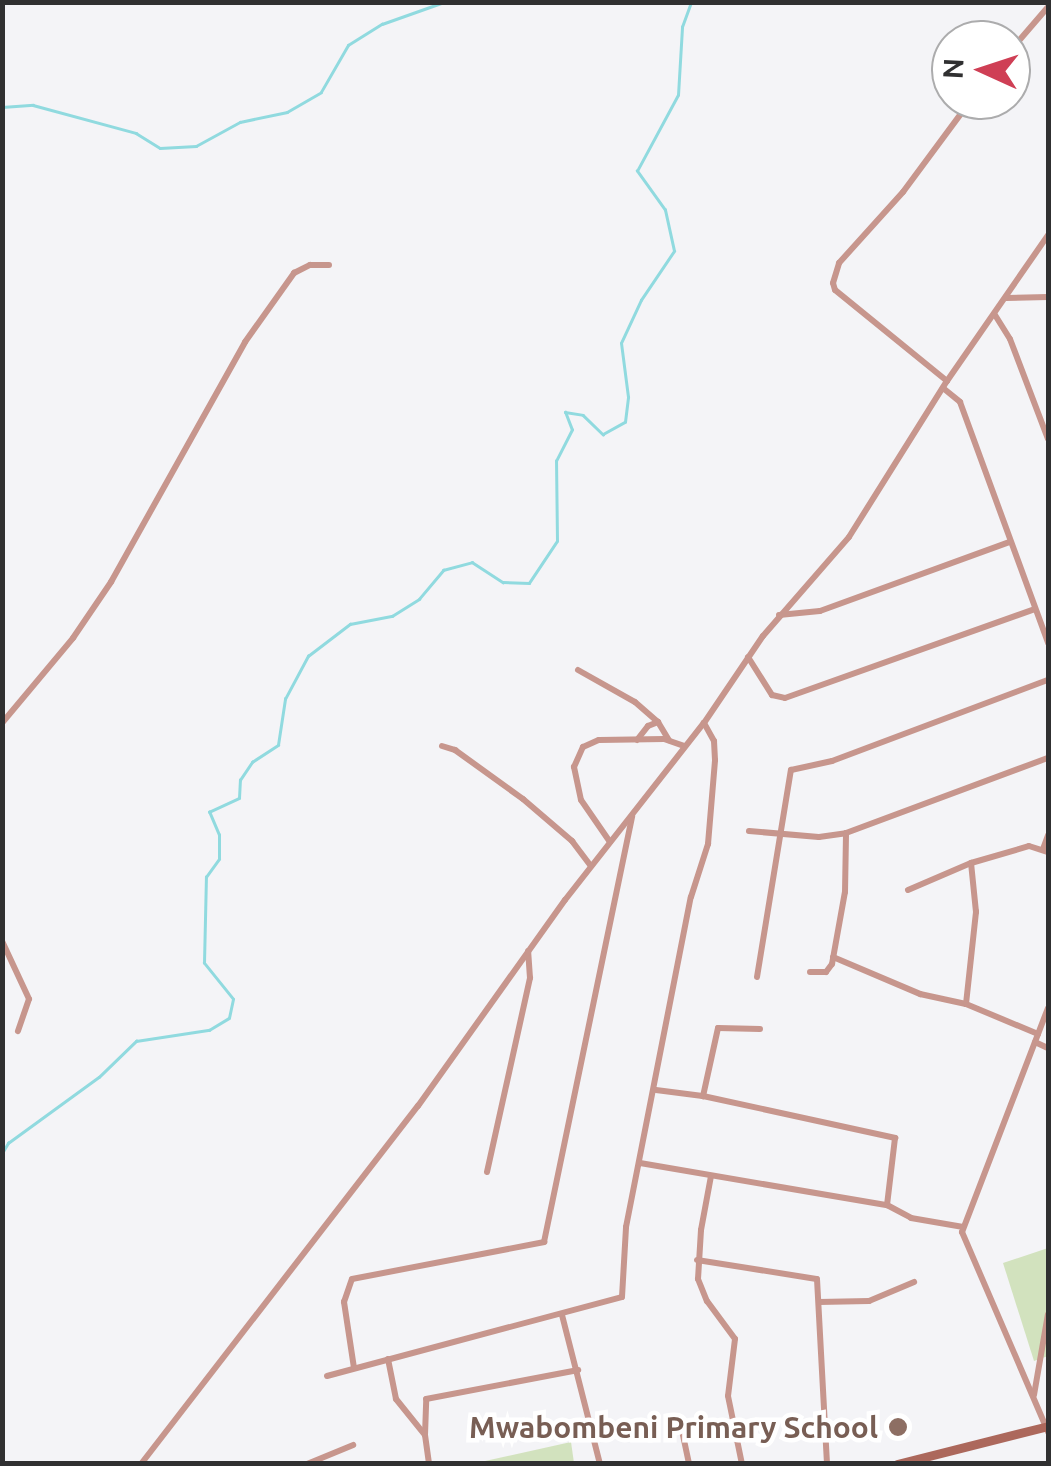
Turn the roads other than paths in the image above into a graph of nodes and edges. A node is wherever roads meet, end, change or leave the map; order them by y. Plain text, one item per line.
1 (1048, 7) edge
2 (1031, 27) edge
3 (956, 120) edge
4 (1048, 235) edge
5 (329, 265) dead end
6 (1048, 297) edge
7 (1006, 298) junction
8 (995, 315) junction
9 (945, 384) junction
10 (1048, 438) edge
11 (1010, 542) junction
12 (1035, 609) junction
13 (779, 615) junction
14 (1048, 643) edge
15 (748, 657) junction
16 (578, 670) dead end
17 (1048, 680) edge
18 (658, 722) junction
19 (2, 723) edge
20 (704, 723) junction
21 (637, 740) junction
22 (668, 740) junction
23 (442, 746) dead end
24 (684, 746) junction
25 (1048, 758) edge
26 (633, 814) junction
27 (749, 831) dead end
28 (846, 833) junction
29 (782, 834) junction
30 (1048, 835) edge
31 (610, 842) junction
32 (1046, 850) edge
33 (972, 863) junction
34 (591, 866) junction
35 (908, 890) dead end
36 (2, 941) edge
37 (528, 950) junction
38 (833, 956) junction
39 (810, 972) dead end
40 (757, 977) dead end
41 (966, 1004) junction
42 (1048, 1008) edge
43 (760, 1029) dead end
44 (18, 1031) dead end
45 (1036, 1038) junction
46 (1048, 1048) edge
47 (656, 1090) junction
48 (703, 1096) junction
49 (640, 1163) junction
50 (486, 1172) dead end
51 (711, 1176) junction
52 (887, 1205) junction
53 (963, 1227) junction
54 (697, 1260) junction
55 (914, 1282) dead end
56 (819, 1302) junction
57 (1048, 1314) edge
58 (562, 1315) junction
59 (388, 1359) junction
60 (354, 1368) junction
61 (578, 1370) junction
62 (326, 1376) dead end
63 (1034, 1395) junction
64 (680, 1426) dead end
65 (1048, 1428) edge
66 (425, 1434) junction
67 (353, 1445) dead end
68 (141, 1464) edge
69 (307, 1464) edge
70 (428, 1464) edge
71 (600, 1464) edge
72 (689, 1464) edge
73 (742, 1464) edge
74 (827, 1464) edge
75 (897, 1464) edge

1 - 2 street
3 - 9 street
4 - 7 street
5 - 19 street
6 - 7 street
7 - 8 street
8 - 9 street
8 - 10 street
9 - 11 street
9 - 13 street
11 - 12 street
11 - 13 street
12 - 14 street
12 - 15 street
13 - 15 street
15 - 20 street
16 - 18 street
17 - 29 street
18 - 21 street
18 - 22 street
20 - 24 street
20 - 47 street
21 - 22 street
21 - 31 street
22 - 24 street
23 - 34 street
24 - 26 street
25 - 28 street
26 - 31 street
26 - 60 street
27 - 29 street
28 - 29 street
28 - 38 street
29 - 40 street
30 - 32 street
31 - 34 street
32 - 33 street
33 - 35 street
33 - 41 street
34 - 37 street
36 - 44 street
37 - 50 street
37 - 68 street
38 - 39 street
38 - 41 street
41 - 45 street
42 - 45 street
43 - 48 street
45 - 46 street
45 - 53 street
47 - 48 street
47 - 49 street
48 - 52 street
49 - 51 street
49 - 58 street
51 - 52 street
51 - 54 street
52 - 53 street
53 - 63 street
54 - 56 street
54 - 73 street
55 - 56 street
56 - 74 street
57 - 63 street
58 - 59 street
58 - 61 street
59 - 60 street
59 - 66 street
60 - 62 street
61 - 66 street
61 - 71 street
63 - 65 street
64 - 72 street
65 - 75 main road
66 - 70 street
67 - 69 street

